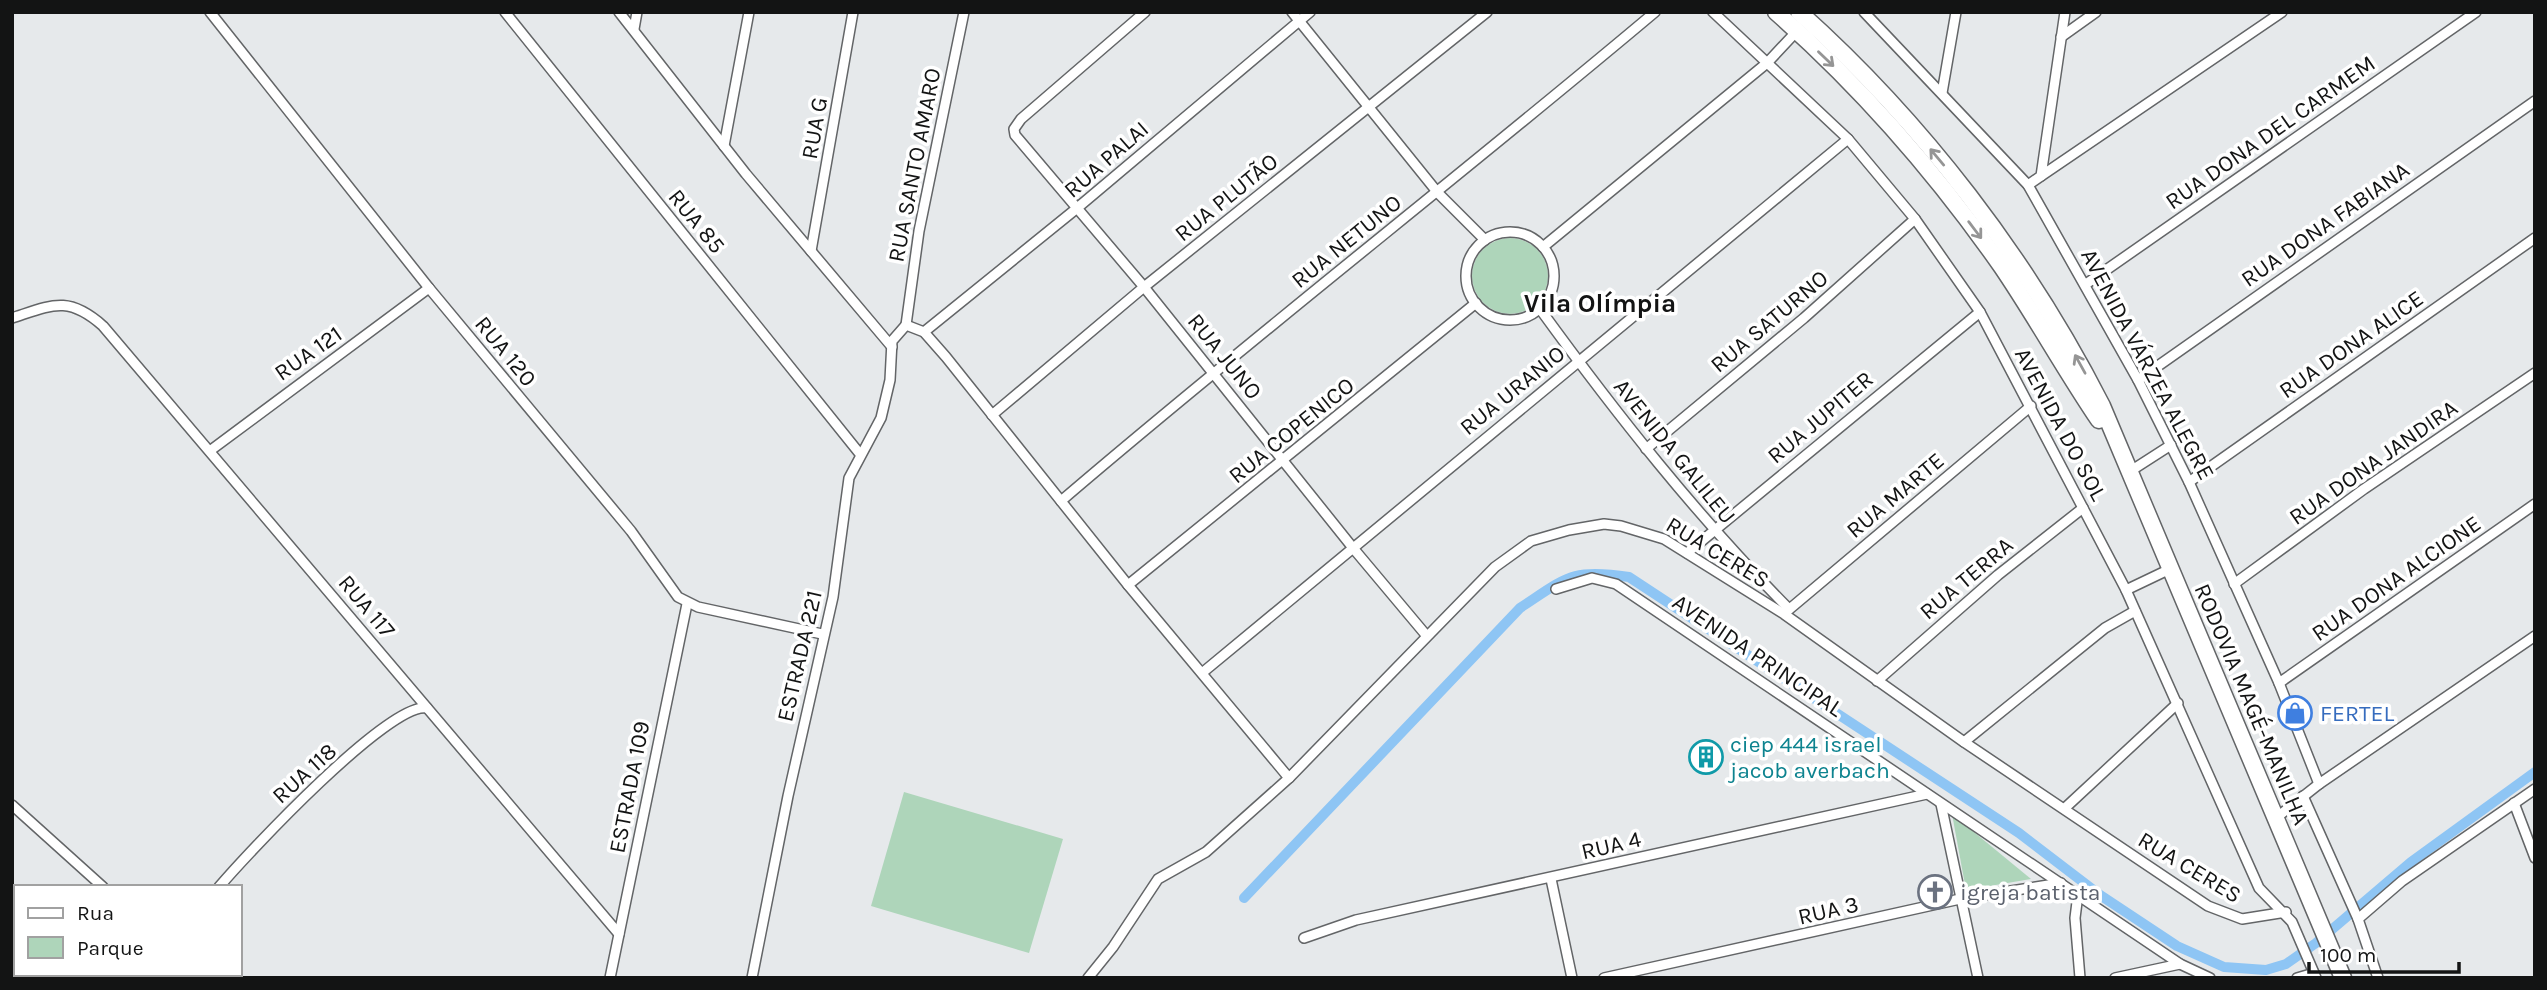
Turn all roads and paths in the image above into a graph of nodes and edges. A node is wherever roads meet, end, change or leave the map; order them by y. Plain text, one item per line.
1 (210, 12) edge
2 (505, 12) edge
3 (619, 12) edge
4 (637, 12) edge
5 (749, 12) edge
6 (853, 12) edge
7 (964, 12) edge
8 (1145, 12) edge
9 (1292, 12) edge
10 (1310, 12) edge
11 (1487, 12) edge
12 (1655, 12) edge
13 (1713, 12) edge
14 (1776, 12) edge
15 (1799, 12) edge
16 (1864, 12) edge
17 (1956, 12) edge
18 (2066, 12) edge
19 (2096, 12) edge
20 (2282, 12) edge
21 (2476, 12) edge
22 (1299, 20) junction
23 (634, 29) junction
24 (1797, 31) junction
25 (2061, 37) junction
26 (1767, 62) junction
27 (1942, 93) junction
28 (2535, 101) edge
29 (1369, 108) junction
30 (1848, 139) junction
31 (724, 146) junction
32 (2041, 176) junction
33 (2028, 185) junction
34 (1438, 193) junction
35 (1076, 209) junction
36 (1914, 219) junction
37 (2535, 238) edge
38 (1485, 240) junction
39 (1544, 247) junction
40 (811, 251) junction
41 (2086, 284) junction
42 (1144, 287) junction
43 (429, 288) junction
44 (1476, 303) junction
45 (1540, 309) junction
46 (1980, 312) junction
47 (12, 318) edge
48 (906, 325) junction
49 (924, 332) junction
50 (892, 347) junction
51 (1578, 362) junction
52 (1212, 372) junction
53 (2535, 373) edge
54 (2138, 380) junction
55 (2031, 406) junction
56 (992, 415) junction
57 (2171, 444) junction
58 (2119, 448) junction
59 (1646, 449) junction
60 (211, 450) junction
61 (860, 454) junction
62 (1284, 461) junction
63 (2129, 472) junction
64 (2189, 482) junction
65 (1061, 501) junction
66 (2535, 504) edge
67 (2083, 508) junction
68 (1714, 531) junction
69 (1353, 548) junction
70 (1687, 553) junction
71 (2170, 569) junction
72 (2234, 584) junction
73 (1128, 585) junction
74 (1556, 589) dead end
75 (2126, 590) junction
76 (687, 604) junction
77 (1787, 611) junction
78 (2135, 611) junction
79 (822, 634) junction
80 (1426, 635) junction
81 (2535, 636) edge
82 (1202, 673) junction
83 (1877, 681) junction
84 (2279, 683) junction
85 (2178, 703) junction
86 (427, 708) junction
87 (1965, 741) junction
88 (1289, 778) junction
89 (2319, 784) junction
90 (2535, 789) edge
91 (1927, 794) junction
92 (2303, 796) junction
93 (2514, 803) junction
94 (1941, 804) junction
95 (12, 805) edge
96 (2065, 808) junction
97 (2276, 818) junction
98 (2535, 858) edge
99 (1551, 878) junction
100 (2061, 883) junction
101 (101, 885) edge
102 (221, 885) edge
103 (2078, 894) junction
104 (1960, 899) junction
105 (2286, 912) junction
106 (2357, 915) junction
107 (619, 934) junction
108 (1304, 938) dead end
109 (2180, 964) junction
110 (2198, 975) edge
111 (2315, 975) edge
112 (610, 978) edge
113 (752, 978) edge
114 (1088, 978) edge
115 (1572, 978) edge
116 (1604, 978) edge
117 (1978, 978) edge
118 (2080, 978) edge
119 (2115, 978) edge
120 (2210, 978) edge
121 (2297, 978) edge
122 (2343, 978) edge
123 (2378, 978) edge

1 - 43 street, RUA 120
2 - 61 street, RUA 85
3 - 23 street
4 - 23 street
5 - 31 street
6 - 40 street, RUA G
7 - 48 street, RUA SANTO AMARO
8 - 35 street, RUA JUNO
9 - 22 street
10 - 22 street, RUA PALAI
11 - 29 street, RUA PLUTÃO
12 - 34 street, RUA NETUNO
13 - 26 street, AVENIDA DO SOL
14 - 24 highway, RODOVIA MAGÉ-MANILHA
58 -> 15 highway, RODOVIA MAGÉ-MANILHA
16 - 27 street, AVENIDA VÁRZEA ALEGRE
17 - 27 street
18 - 25 street
19 - 25 street
20 - 32 street
21 - 41 street, RUA DONA DEL CARMEM
22 - 29 street
22 - 35 street, RUA PALAI
23 - 31 street
24 - 26 street
24 -> 58 highway, RODOVIA MAGÉ-MANILHA
25 - 32 street
26 - 30 street, AVENIDA DO SOL
26 - 39 street
27 - 33 street, AVENIDA VÁRZEA ALEGRE
28 - 54 street, RUA DONA FABIANA
29 - 34 street
29 - 42 street, RUA PLUTÃO
30 - 36 street, AVENIDA DO SOL
30 - 51 street, RUA URANIO
31 - 40 street
32 - 33 street
33 - 41 street, AVENIDA VÁRZEA ALEGRE
34 - 38 street
34 - 52 street, RUA NETUNO
35 - 42 street, RUA JUNO
35 - 49 street, RUA PALAI
36 - 46 street, AVENIDA DO SOL
36 - 59 street, RUA SATURNO
37 - 64 street, RUA DONA ALICE
38 - 39 street
38 - 44 street
39 - 45 street
40 - 50 street
41 - 54 street, AVENIDA VÁRZEA ALEGRE
42 - 52 street, RUA JUNO
42 - 56 street, RUA PLUTÃO
43 - 60 street, RUA 121
43 - 76 street, RUA 120
44 - 45 street
44 - 62 street, RUA COPENICO
45 - 51 street, AVENIDA GALILEU
46 - 55 street, AVENIDA DO SOL
46 - 68 street, RUA JUPITER
47 - 60 street, RUA 117
48 - 49 street
48 - 50 street
49 - 56 street
50 - 61 street, ESTRADA 221
51 - 59 street, AVENIDA GALILEU
51 - 69 street, RUA URANIO
52 - 62 street, RUA JUNO
52 - 65 street, RUA NETUNO
53 - 72 street, RUA DONA JANDIRA
54 - 57 street, AVENIDA VÁRZEA ALEGRE
55 - 67 street, AVENIDA DO SOL
55 - 77 street, RUA MARTE
56 - 65 street
57 - 63 street
57 - 64 street, AVENIDA VÁRZEA ALEGRE
58 - 63 highway, RODOVIA MAGÉ-MANILHA
59 - 68 street, AVENIDA GALILEU
60 - 86 street, RUA 117
61 - 79 street, ESTRADA 221
62 - 69 street, RUA JUNO
62 - 73 street, RUA COPENICO
63 - 71 highway, RODOVIA MAGÉ-MANILHA
64 - 72 street, AVENIDA VÁRZEA ALEGRE
65 - 73 street
66 - 84 street, RUA DONA ALCIONE
67 - 75 street, AVENIDA DO SOL
67 - 83 street, RUA TERRA
68 - 70 street, RUA JUPITER
68 - 77 street, AVENIDA GALILEU
69 - 80 street, RUA JUNO
69 - 82 street, RUA URANIO
70 - 77 street, RUA CERES
70 - 80 street, RUA CERES
71 - 75 street
71 - 97 highway, RODOVIA MAGÉ-MANILHA
72 - 84 street, AVENIDA VÁRZEA ALEGRE
73 - 82 street
74 - 91 street, AVENIDA PRINCIPAL
75 - 78 street, AVENIDA DO SOL
76 - 79 street
76 - 107 street, ESTRADA 109
77 - 83 street, RUA CERES
78 - 85 street, AVENIDA DO SOL
78 - 87 street
79 - 113 street, ESTRADA 221
80 - 88 street, RUA CERES
81 - 89 street
82 - 88 street
83 - 87 street, RUA CERES
84 - 89 street, AVENIDA VÁRZEA ALEGRE
85 - 96 street
85 - 105 street, AVENIDA DO SOL
86 - 102 street, RUA 118
86 - 107 street, RUA 117
87 - 96 street, RUA CERES
88 - 114 street, RUA CERES
89 - 92 street
90 - 93 street
91 - 94 street, AVENIDA PRINCIPAL
91 - 99 street, RUA 4
92 - 97 street
92 - 106 street
93 - 98 street
93 - 106 street
94 - 100 street, AVENIDA PRINCIPAL
94 - 104 street
95 - 101 street
96 - 105 street, RUA CERES
97 - 122 highway, RODOVIA MAGÉ-MANILHA
99 - 108 street, RUA 4
99 - 115 street
100 - 103 street, AVENIDA PRINCIPAL
100 - 104 street, RUA 3
103 - 109 street, AVENIDA PRINCIPAL
103 - 118 street
104 - 116 street, RUA 3
104 - 117 street
105 - 111 street, AVENIDA DO SOL
106 - 123 street
107 - 112 street, ESTRADA 109
109 - 110 street, AVENIDA PRINCIPAL
109 - 119 street
110 - 120 street, AVENIDA PRINCIPAL
111 - 121 street

